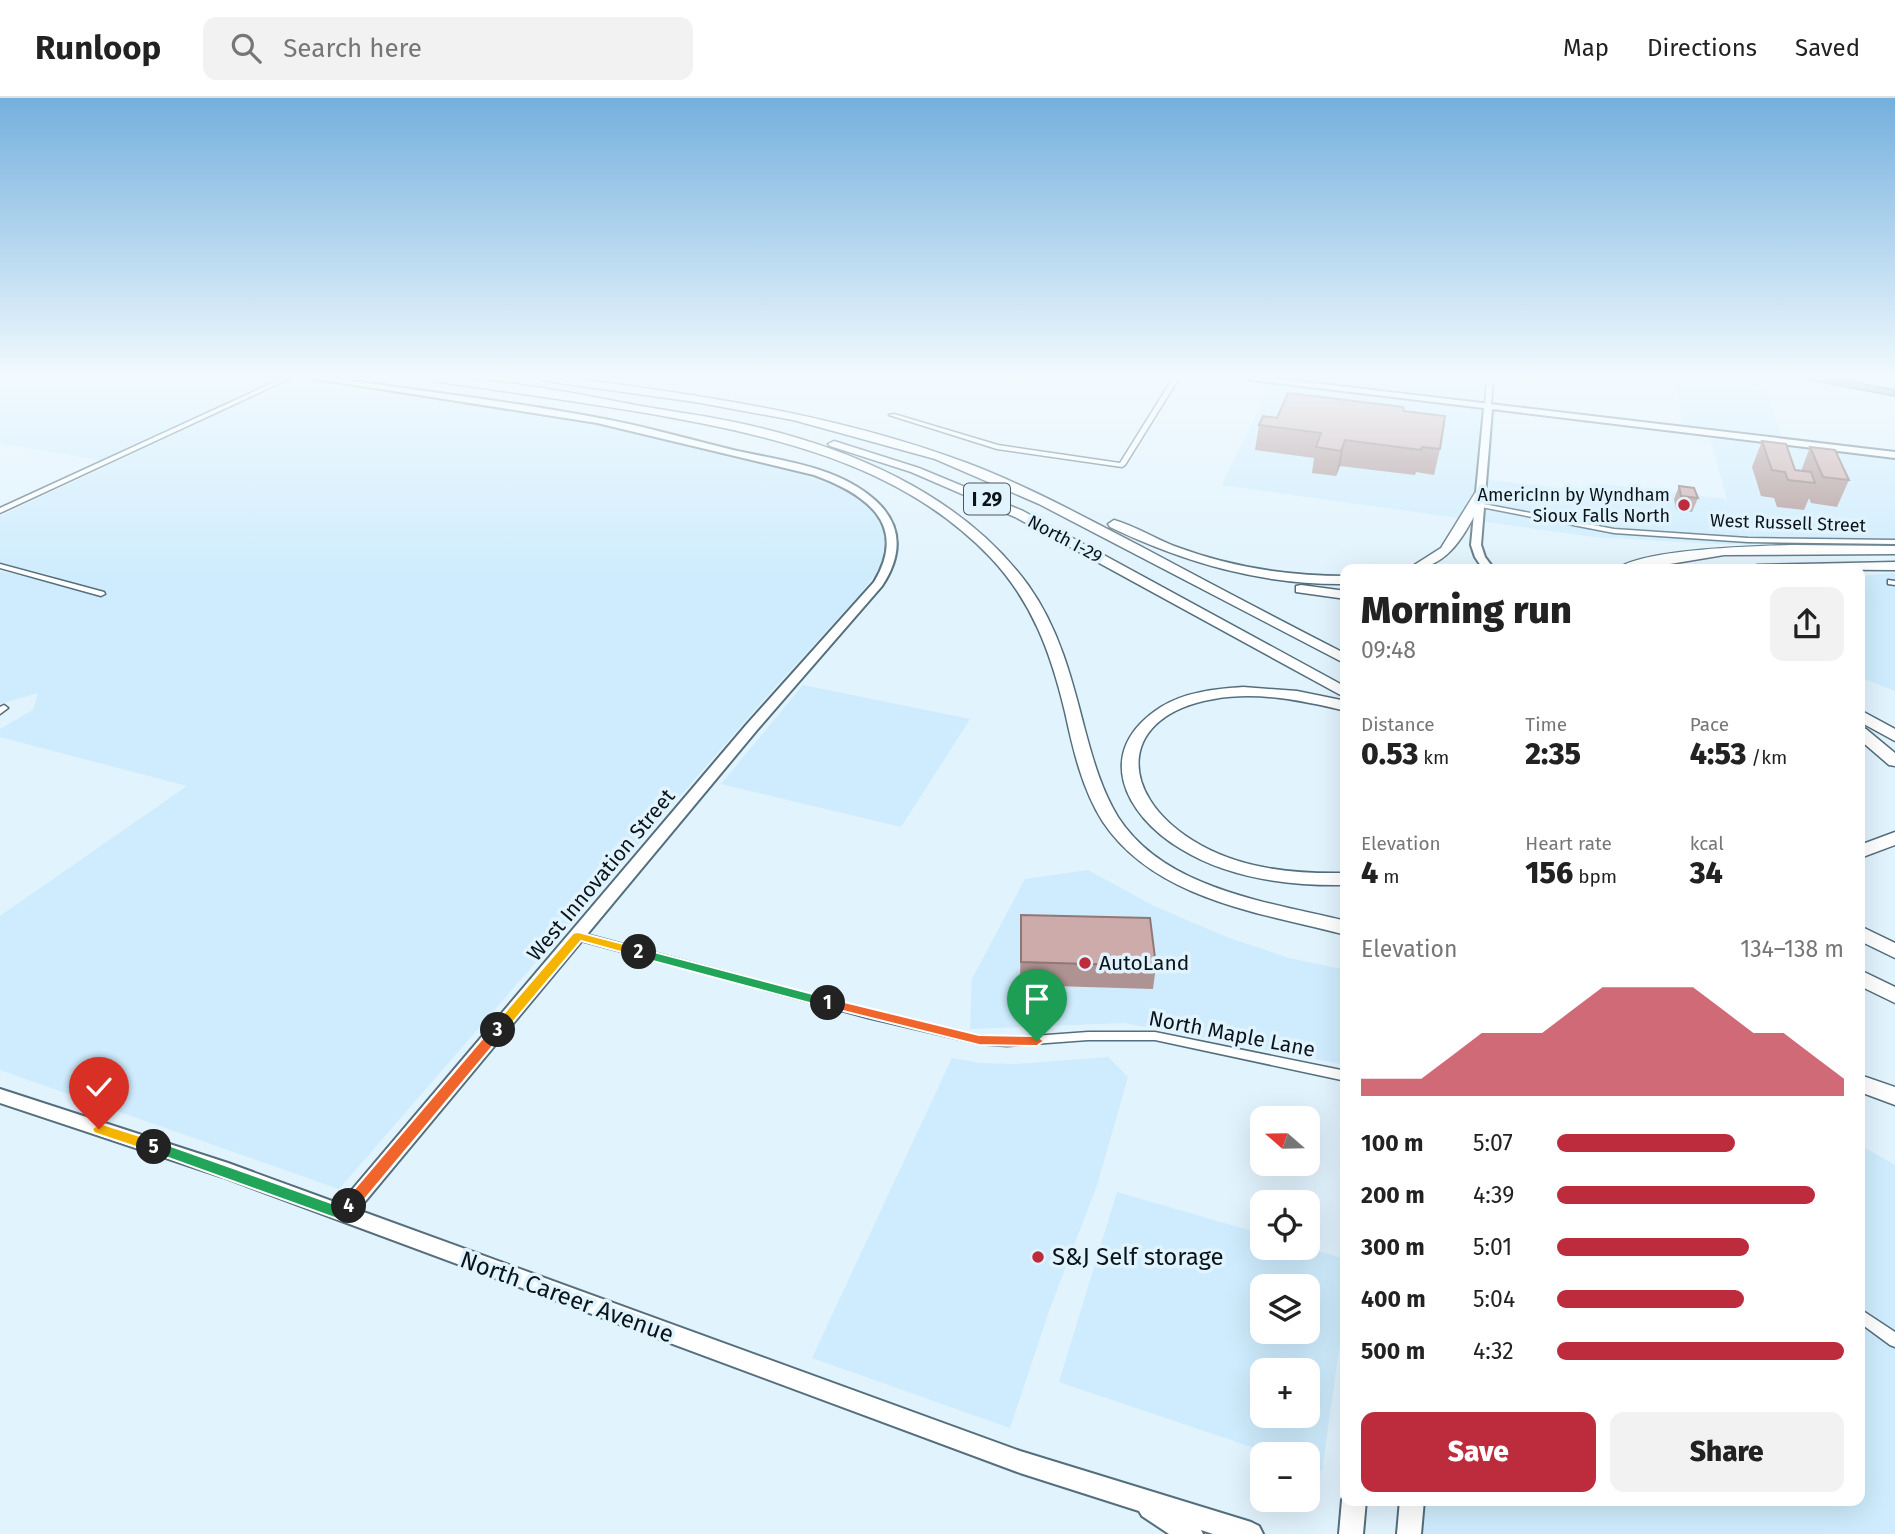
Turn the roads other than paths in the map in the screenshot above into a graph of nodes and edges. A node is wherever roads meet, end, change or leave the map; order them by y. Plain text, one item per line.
1 (143, 445) edge
2 (701, 445) edge
3 (804, 445) edge
4 (836, 445) edge
5 (901, 445) edge
6 (922, 445) edge
7 (990, 445) edge
8 (1135, 445) edge
9 (1484, 445) edge
10 (1810, 445) edge
11 (1895, 455) edge
12 (1478, 501) junction
13 (0, 511) edge
14 (1074, 515) junction
15 (1895, 542) edge
16 (1895, 550) edge
17 (1895, 557) edge
18 (1423, 564) edge
19 (1485, 564) edge
20 (1644, 564) edge
21 (1714, 564) edge
22 (0, 566) edge
23 (1895, 566) edge
24 (1865, 567) edge
25 (1340, 580) edge
26 (101, 594) dead end
27 (1340, 594) edge
28 (1340, 657) edge
29 (1340, 690) edge
30 (1340, 705) edge
31 (1865, 718) edge
32 (1865, 736) edge
33 (1895, 736) edge
34 (1895, 761) edge
35 (1895, 838) edge
36 (1865, 850) edge
37 (1340, 878) edge
38 (1340, 924) edge
39 (578, 936) junction
40 (1865, 936) edge
41 (1895, 951) edge
42 (1865, 980) edge
43 (1895, 996) edge
44 (1340, 1075) edge
45 (1865, 1085) edge
46 (1895, 1096) edge
47 (0, 1097) edge
48 (343, 1214) junction
49 (1865, 1319) edge
50 (1895, 1340) edge
51 (1134, 1497) junction
52 (1353, 1506) edge
53 (1411, 1506) edge
54 (1191, 1534) edge
55 (1251, 1534) edge
56 (1351, 1534) edge
57 (1409, 1534) edge

1 - 13 street
2 - 39 street, West Innovation Street
3 - 38 highway
4 - 29 highway, North I-29 / I 29
5 - 14 highway, North I-29 / I 29
6 - 25 highway
7 - 8 street
9 - 12 street
10 - 11 street
12 - 15 street, West Russell Street
12 - 18 highway
12 - 19 street
14 - 27 highway
14 - 28 highway, North I-29 / I 29
16 - 20 highway
17 - 21 highway, West Russell Street
22 - 26 street
23 - 24 highway, West Russell Street
30 - 37 highway
31 - 33 highway
32 - 34 highway
35 - 36 highway
39 - 44 street, North Maple Lane
39 - 48 street, West Innovation Street
40 - 41 highway
42 - 43 highway
45 - 46 highway
47 - 48 street, North Career Avenue
48 - 51 street, North Career Avenue
49 - 50 street
51 - 54 street, North Career Avenue
51 - 55 street, North Career Avenue
52 - 56 street
53 - 57 street

